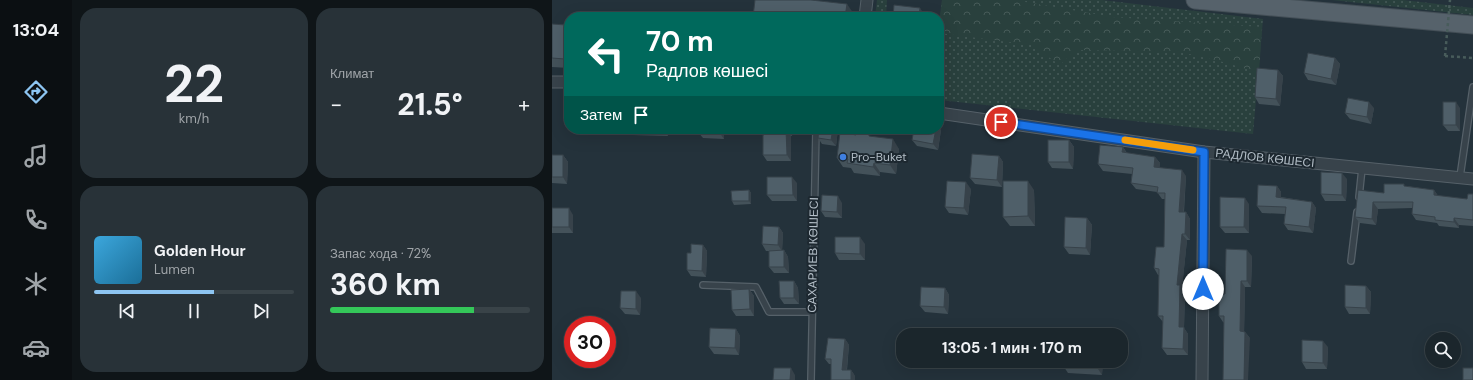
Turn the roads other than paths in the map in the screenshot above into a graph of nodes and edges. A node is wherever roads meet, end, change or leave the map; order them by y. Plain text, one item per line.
1 (867, 0) edge
2 (1195, 0) edge
3 (866, 12) edge
4 (1473, 25) edge
5 (552, 82) edge
6 (564, 82) edge
7 (1473, 87) edge
8 (944, 114) edge
9 (816, 134) edge
10 (1204, 152) junction
11 (1362, 168) junction
12 (1460, 177) junction
13 (1473, 179) edge
14 (1351, 261) dead end
15 (703, 285) dead end
16 (812, 312) junction
17 (811, 380) edge
18 (1202, 380) edge

1 - 3 street
2 - 4 main road
5 - 6 street
7 - 12 lane
8 - 10 street, РАДЛОВ КӨШЕСІ
9 - 16 lane, САХАРИЕВ КӨШЕСІ
10 - 11 street, РАДЛОВ КӨШЕСІ
10 - 18 street
11 - 12 street, РАДЛОВ КӨШЕСІ
11 - 14 lane
12 - 13 street, РАДЛОВ КӨШЕСІ
15 - 16 lane
16 - 17 lane, САХАРИЕВ КӨШЕСІ

